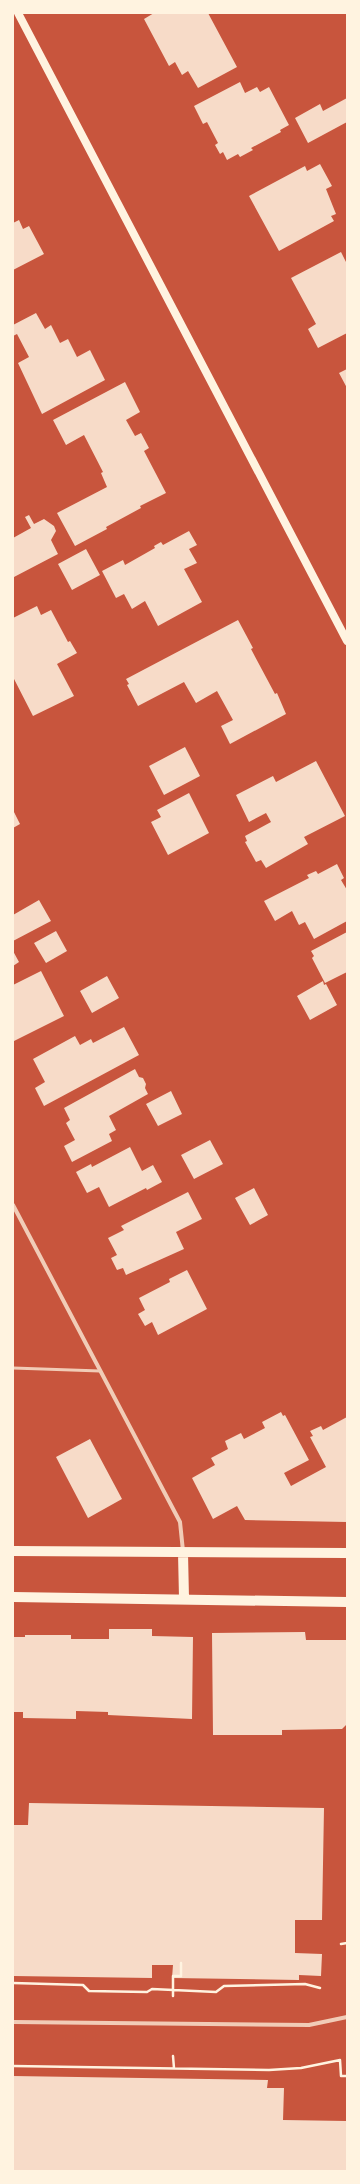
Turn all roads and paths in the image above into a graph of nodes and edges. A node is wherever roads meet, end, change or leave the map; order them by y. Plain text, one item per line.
1 (18, 13) edge
2 (347, 641) edge
3 (13, 1205) edge
4 (13, 1368) edge
5 (100, 1371) junction
6 (13, 1551) edge
7 (183, 1553) junction
8 (347, 1553) edge
9 (13, 1597) edge
10 (184, 1598) junction
11 (347, 1602) edge
12 (347, 1943) edge
13 (341, 1944) dead end
14 (181, 1963) dead end
15 (13, 1983) edge
16 (320, 1988) dead end
17 (173, 1991) junction
18 (173, 1996) dead end
19 (347, 2017) edge
20 (13, 2022) edge
21 (173, 2056) dead end
22 (13, 2066) edge
23 (174, 2068) junction
24 (347, 2076) edge

1 - 2 main road
3 - 5 street
4 - 5 lane
5 - 7 street
6 - 7 main road
7 - 8 main road
7 - 10 main road
9 - 10 main road
10 - 11 main road
12 - 13 path
14 - 17 path
15 - 17 path
16 - 17 path
17 - 18 path
19 - 20 street
21 - 23 path
22 - 23 path
23 - 24 path

